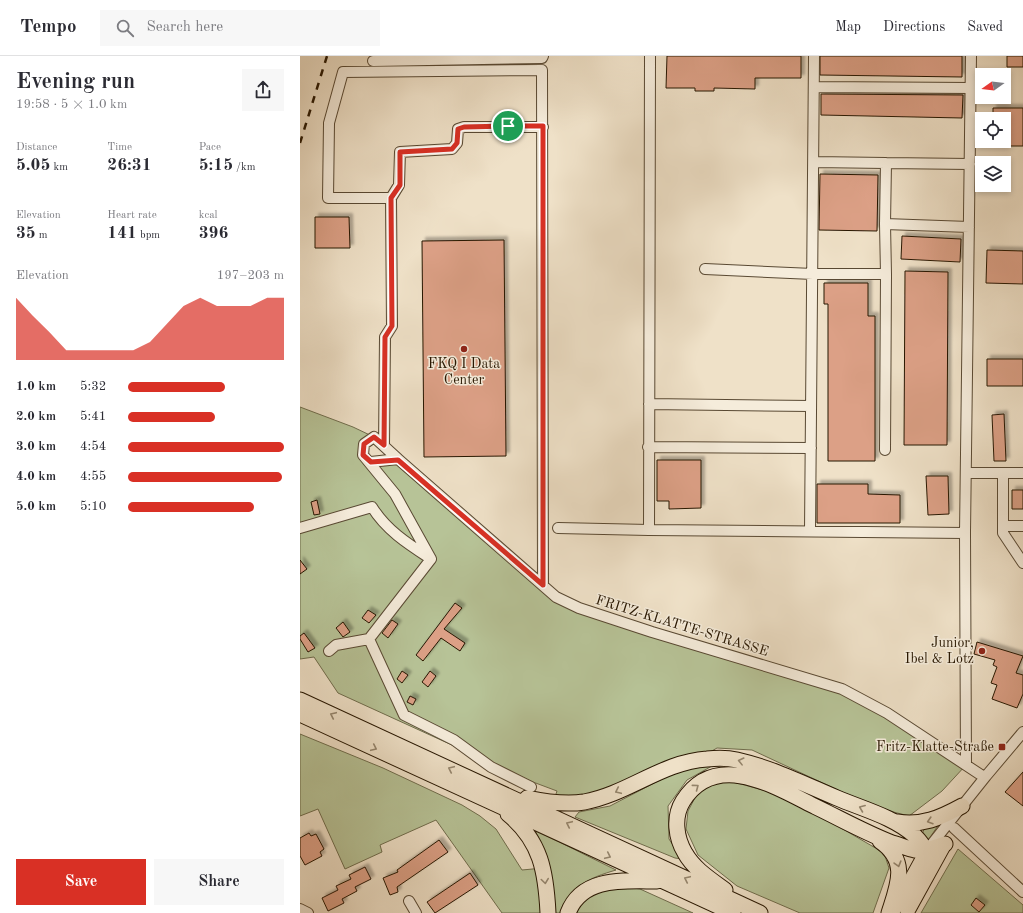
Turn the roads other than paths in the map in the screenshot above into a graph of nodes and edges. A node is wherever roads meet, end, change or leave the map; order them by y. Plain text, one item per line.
1 (543, 56) edge
2 (650, 56) edge
3 (814, 56) edge
4 (972, 56) edge
5 (373, 61) dead end
6 (814, 87) junction
7 (971, 88) junction
8 (543, 126) junction
9 (814, 162) junction
10 (886, 163) junction
11 (970, 164) junction
12 (391, 198) junction
13 (885, 224) junction
14 (969, 227) junction
15 (705, 269) dead end
16 (813, 274) junction
17 (886, 274) junction
18 (649, 404) junction
19 (811, 406) junction
20 (384, 445) junction
21 (648, 447) junction
22 (811, 448) junction
23 (885, 450) dead end
24 (398, 460) junction
25 (371, 462) junction
26 (966, 473) junction
27 (1003, 473) junction
28 (1023, 473) edge
29 (1003, 526) junction
30 (1023, 526) edge
31 (300, 528) edge
32 (558, 528) dead end
33 (649, 530) junction
34 (810, 531) junction
35 (965, 534) junction
36 (431, 559) junction
37 (1023, 563) edge
38 (543, 585) junction
39 (369, 639) junction
40 (329, 651) dead end
41 (300, 700) edge
42 (300, 714) edge
43 (1023, 732) edge
44 (966, 765) junction
45 (984, 777) junction
46 (531, 787) dead end
47 (498, 798) junction
48 (962, 806) junction
49 (895, 822) junction
50 (954, 828) junction
51 (873, 835) junction
52 (945, 844) junction
53 (927, 850) junction
54 (930, 868) junction
55 (664, 882) junction
56 (1023, 892) edge
57 (409, 901) dead end
58 (300, 909) edge
59 (754, 910) edge
60 (308, 913) edge
61 (416, 913) edge
62 (548, 913) edge
63 (568, 913) edge
64 (733, 913) edge
65 (889, 913) edge
66 (893, 913) edge
67 (907, 913) edge

1 - 5 street
2 - 18 street
3 - 6 street
4 - 7 street
6 - 7 street
6 - 9 street
7 - 11 street
8 - 12 street
8 - 12 street
8 - 38 street
9 - 10 street
9 - 16 street
10 - 11 street
10 - 13 street
11 - 14 street
12 - 20 street
13 - 14 street
13 - 17 street
14 - 26 street
15 - 16 street
16 - 17 street
16 - 19 street
17 - 23 street
18 - 19 street
18 - 21 street
19 - 22 street
20 - 24 street, FRITZ-KLATTE-STRASSE
20 - 25 street
21 - 22 street
21 - 33 street
22 - 34 street
24 - 25 street
24 - 38 street, FRITZ-KLATTE-STRASSE
25 - 36 street
26 - 27 street
26 - 35 street
27 - 28 street
27 - 29 street
29 - 30 street
29 - 37 street
31 - 36 street
32 - 33 street
33 - 34 street
34 - 35 street
35 - 44 street
36 - 39 street
38 - 44 street, FRITZ-KLATTE-STRASSE
39 - 40 street
39 - 46 street
47 -> 41 highway
42 -> 47 highway
43 - 45 street
44 - 45 street, FRITZ-KLATTE-STRASSE
45 - 48 street
49 -> 47 highway
47 -> 55 highway
59 -> 47 highway
47 -> 62 highway
48 -> 49 highway
48 - 50 street
48 - 53 street
49 - 53 highway
50 - 52 street
50 - 56 street
51 - 53 highway
59 -> 51 highway
51 -> 65 highway
52 - 53 highway
52 - 54 main road
53 - 54 highway
53 - 66 main road
54 - 67 main road
55 - 63 highway
55 - 64 highway
57 - 61 street
58 - 60 street

